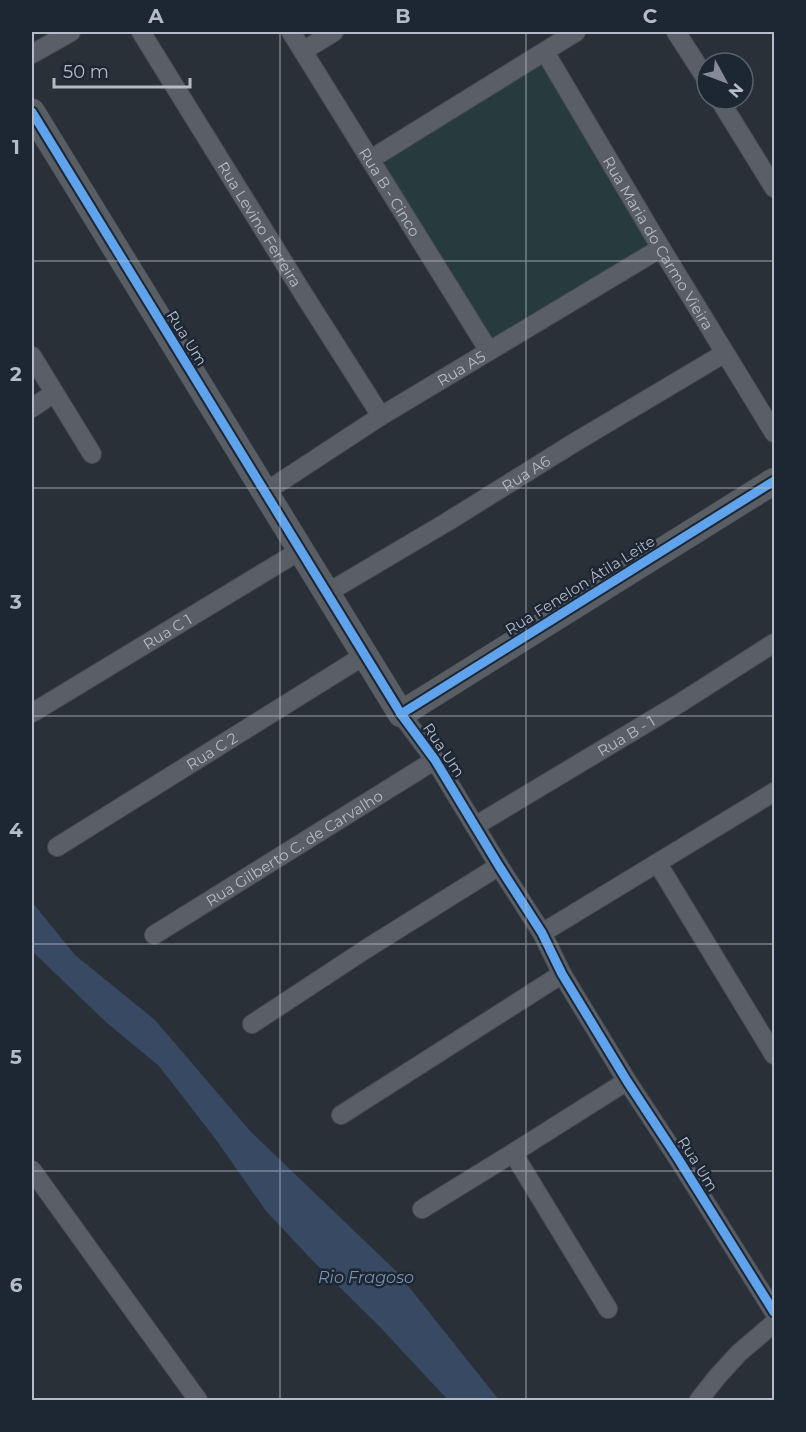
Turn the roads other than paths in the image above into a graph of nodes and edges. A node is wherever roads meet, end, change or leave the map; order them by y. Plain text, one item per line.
1 (71, 32) edge
2 (141, 32) edge
3 (291, 32) edge
4 (334, 32) edge
5 (576, 32) edge
6 (676, 32) edge
7 (303, 51) junction
8 (545, 52) junction
9 (32, 54) edge
10 (695, 61) edge
11 (726, 111) edge
12 (32, 112) edge
13 (371, 159) junction
14 (774, 189) edge
15 (661, 248) junction
16 (489, 351) junction
17 (725, 352) junction
18 (32, 356) edge
19 (54, 393) junction
20 (32, 408) edge
21 (381, 416) junction
22 (774, 433) edge
23 (92, 454) dead end
24 (774, 481) edge
25 (265, 492) junction
26 (301, 550) junction
27 (327, 593) junction
28 (774, 643) edge
29 (365, 656) junction
30 (32, 713) edge
31 (401, 714) junction
32 (435, 760) junction
33 (772, 800) edge
34 (476, 826) junction
35 (57, 848) dead end
36 (658, 864) junction
37 (498, 866) junction
38 (542, 933) junction
39 (153, 936) dead end
40 (562, 974) junction
41 (252, 1024) dead end
42 (774, 1055) edge
43 (627, 1081) junction
44 (341, 1115) dead end
45 (513, 1153) junction
46 (32, 1173) edge
47 (422, 1209) dead end
48 (608, 1309) dead end
49 (774, 1312) edge
50 (774, 1323) edge
51 (198, 1401) edge
52 (699, 1401) edge

1 - 9 street
2 - 21 street, Rua Levino Ferreira
3 - 7 street, Rua B - Cinco
4 - 7 street
5 - 8 street
6 - 10 street
7 - 13 street, Rua B - Cinco
8 - 13 street
8 - 15 street, Rua Maria do Carmo Vieira
11 - 14 street
12 - 25 street, Rua Um
13 - 16 street, Rua B - Cinco
15 - 16 street, Rua A5
15 - 17 street, Rua Maria do Carmo Vieira
16 - 21 street, Rua A5
17 - 22 street, Rua Maria do Carmo Vieira
17 - 27 street, Rua A6
18 - 19 street
19 - 20 street
19 - 23 street
21 - 25 street, Rua A5
24 - 31 street, Rua Fenelon Átila Leite
25 - 26 street, Rua Um
26 - 27 street, Rua Um
26 - 30 street, Rua C 1
27 - 29 street, Rua Um
28 - 34 street, Rua B - 1
29 - 31 street, Rua Um
29 - 35 street, Rua C 2
31 - 32 street, Rua Um
32 - 34 street, Rua Um
32 - 39 street, Rua Gilberto C. de Carvalho
33 - 36 street
34 - 37 street, Rua Um
36 - 38 street
36 - 42 street
37 - 38 street, Rua Um
37 - 41 street
38 - 40 street, Rua Um
40 - 43 street, Rua Um
40 - 44 street
43 - 45 street
43 - 49 street, Rua Um
45 - 47 street
45 - 48 street
46 - 51 street
50 - 52 street

